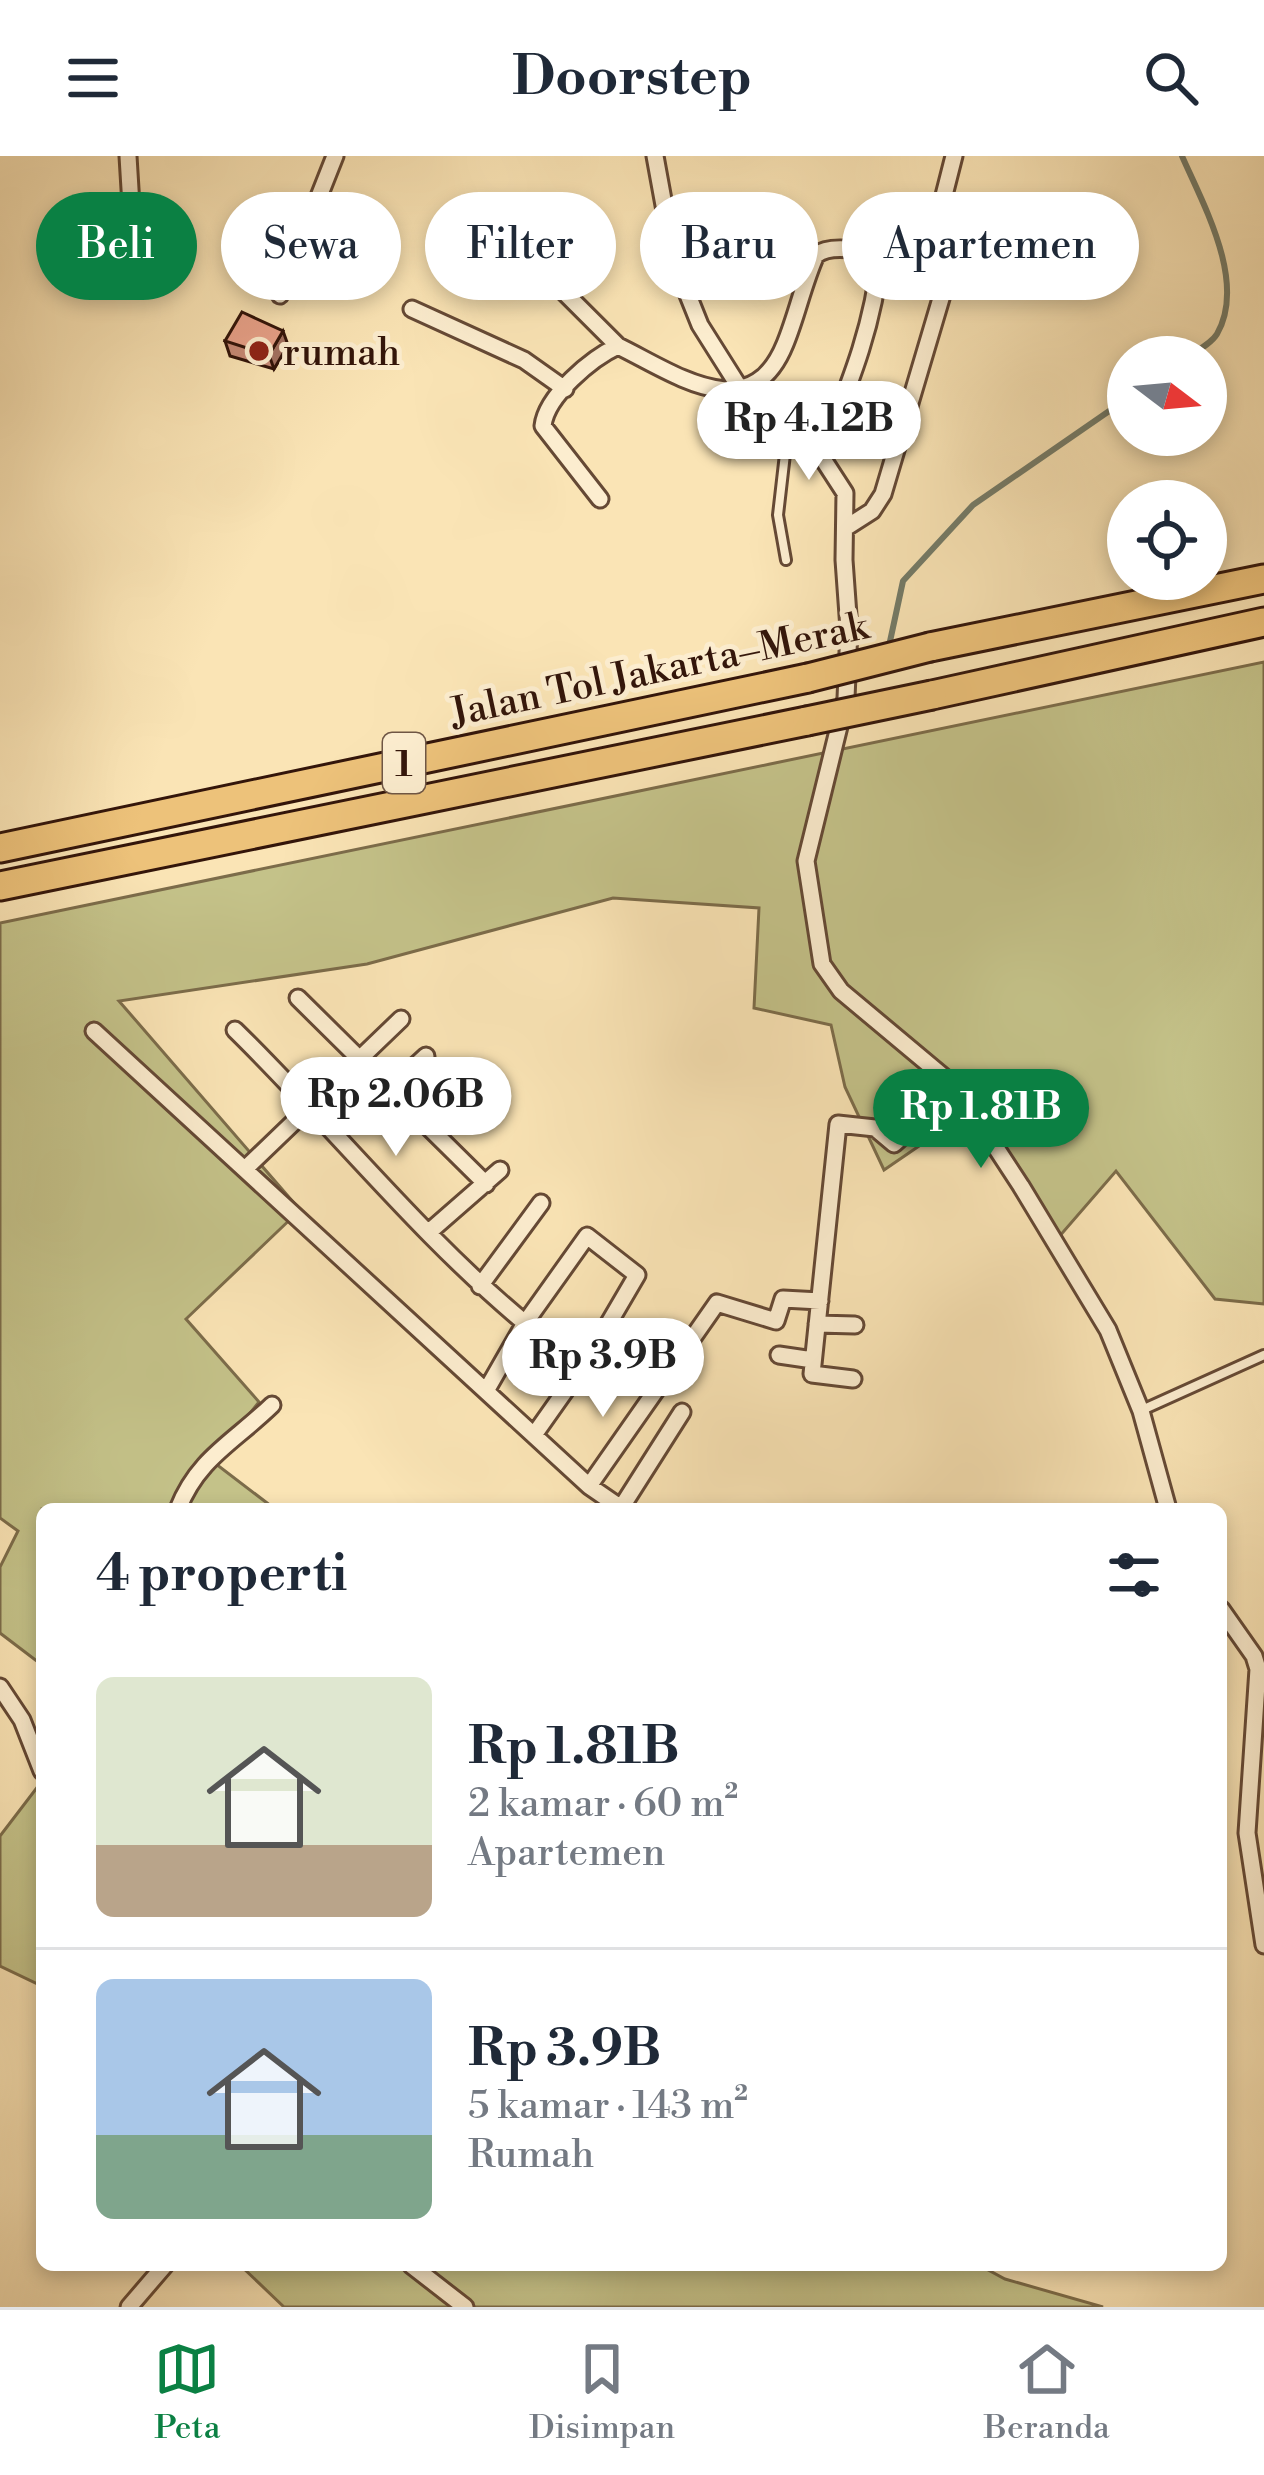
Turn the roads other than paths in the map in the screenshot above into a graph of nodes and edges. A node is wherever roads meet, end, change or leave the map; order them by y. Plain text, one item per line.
1 (128, 156) edge
2 (335, 156) edge
3 (656, 156) edge
4 (954, 156) edge
5 (130, 192) edge
6 (321, 192) edge
7 (945, 192) edge
8 (842, 248) edge
9 (572, 300) edge
10 (874, 300) edge
11 (941, 300) edge
12 (412, 309) dead end
13 (618, 346) junction
14 (565, 388) junction
15 (741, 390) junction
16 (788, 426) junction
17 (821, 456) junction
18 (600, 499) dead end
19 (847, 527) junction
20 (786, 560) dead end
21 (1264, 579) edge
22 (1264, 622) edge
23 (0, 848) edge
24 (0, 886) edge
25 (298, 998) dead end
26 (400, 1019) dead end
27 (94, 1030) dead end
28 (235, 1030) dead end
29 (426, 1057) dead end
30 (359, 1059) junction
31 (957, 1088) junction
32 (390, 1089) junction
33 (312, 1105) junction
34 (245, 1169) junction
35 (500, 1170) dead end
36 (486, 1184) junction
37 (541, 1203) dead end
38 (429, 1232) junction
39 (481, 1286) junction
40 (820, 1301) junction
41 (525, 1323) junction
42 (817, 1324) junction
43 (855, 1325) dead end
44 (778, 1355) dead end
45 (1264, 1355) edge
46 (813, 1360) junction
47 (853, 1379) dead end
48 (486, 1391) junction
49 (272, 1405) dead end
50 (1141, 1411) junction
51 (682, 1412) dead end
52 (534, 1435) junction
53 (589, 1486) junction
54 (180, 1503) edge
55 (614, 1503) edge
56 (624, 1503) edge
57 (1166, 1503) edge
58 (1227, 1618) edge
59 (0, 1688) edge
60 (36, 1742) edge
61 (1264, 1945) edge
62 (160, 2271) edge
63 (419, 2271) edge
64 (129, 2307) edge
65 (465, 2307) edge

1 - 5 street
2 - 6 street
3 - 15 street
4 - 7 street
8 - 15 street
9 - 13 street
10 - 17 street
11 - 19 street
12 - 14 street
13 - 14 street
13 - 15 street
14 - 18 street
15 - 16 street
16 - 17 street
16 - 20 lane
17 - 19 street
19 - 31 street
21 - 23 highway, Jalan Tol Jakarta–Merak / 1, bridge
22 - 24 highway, Jalan Tol Jakarta–Merak / 1, bridge
25 - 30 street
26 - 30 street
27 - 34 street
28 - 33 street
29 - 32 street
30 - 32 street
30 - 33 street
31 - 40 street
31 - 50 street
32 - 36 street
33 - 34 street
33 - 38 street
34 - 48 street
35 - 36 street
36 - 38 street
37 - 39 street
38 - 39 street
39 - 41 street
40 - 42 street
40 - 53 street
41 - 48 street
41 - 52 street
42 - 43 street
42 - 46 street
44 - 46 street
45 - 50 lane
46 - 47 street
48 - 52 street
49 - 54 street
50 - 57 street
51 - 56 street
52 - 53 street
53 - 55 street
58 - 61 street
59 - 60 street
62 - 64 street
63 - 65 street

